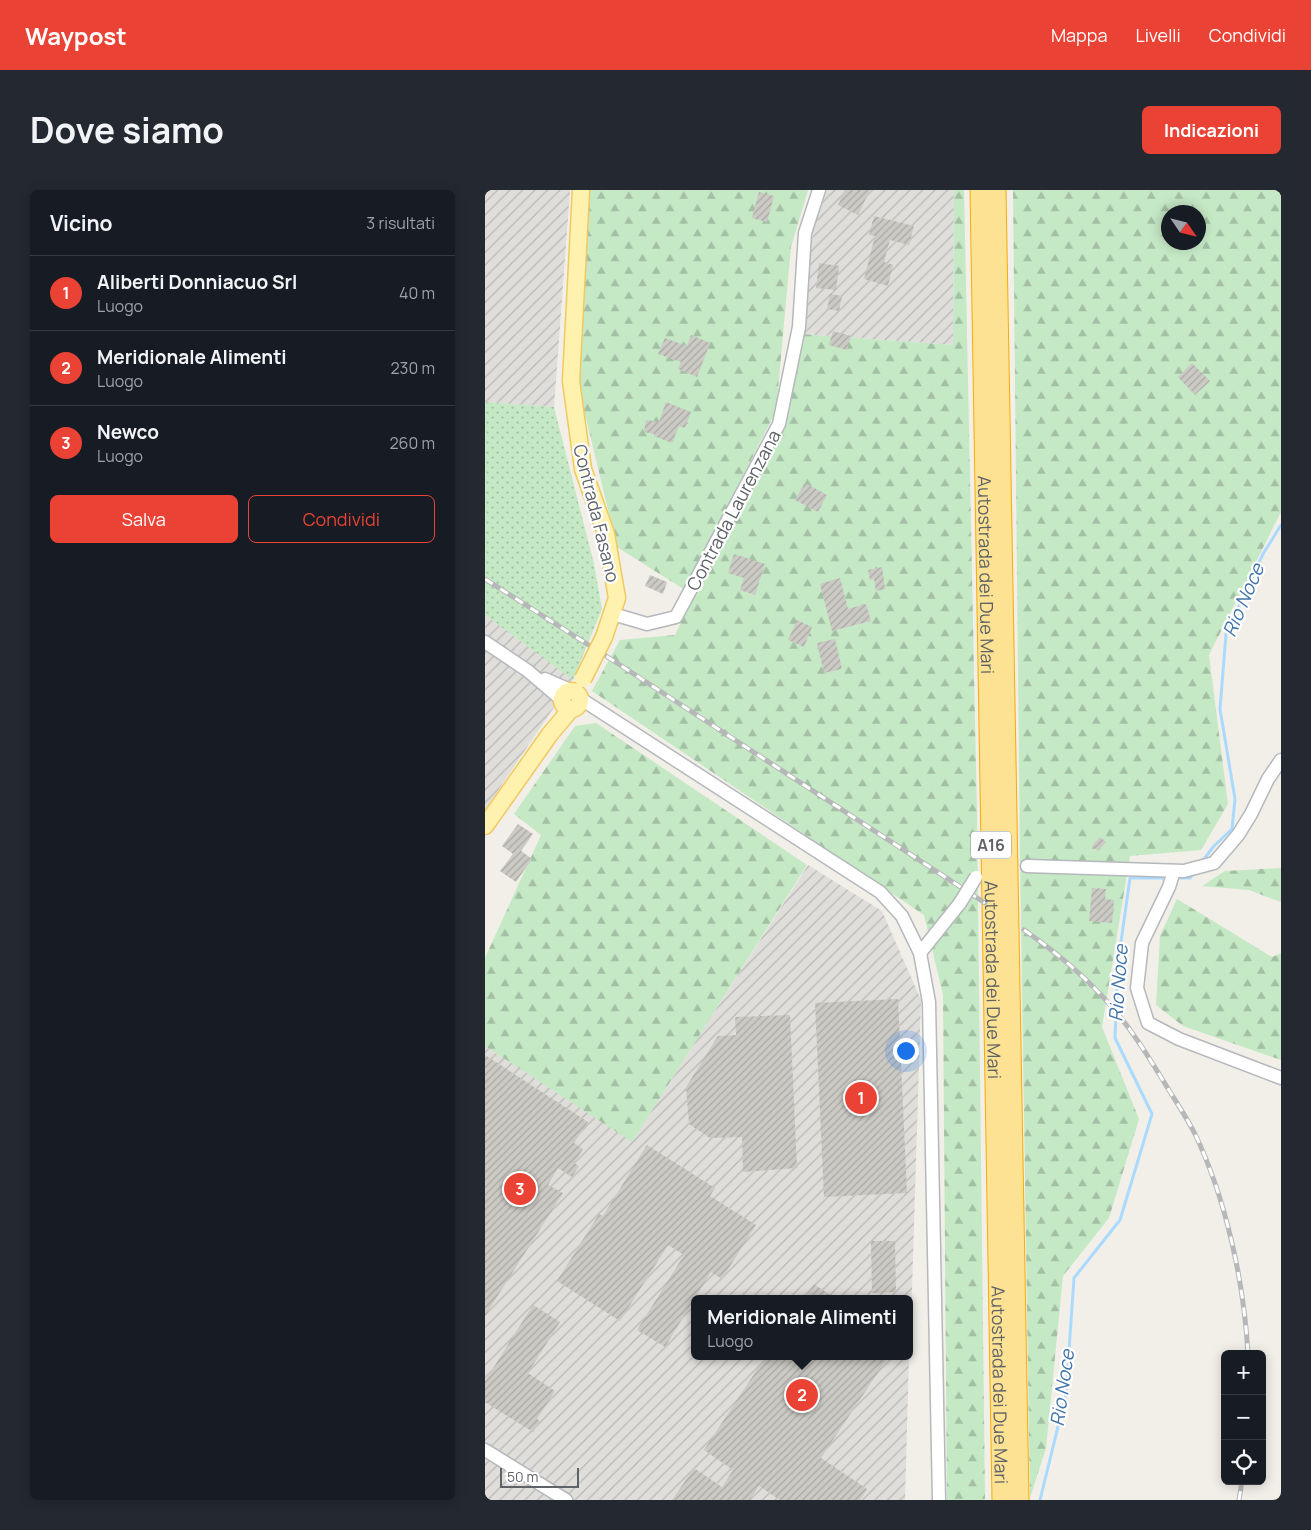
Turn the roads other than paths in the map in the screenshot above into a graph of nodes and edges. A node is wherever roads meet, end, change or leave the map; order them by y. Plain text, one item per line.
1 (581, 190) edge
2 (819, 190) edge
3 (980, 190) edge
4 (997, 190) edge
5 (613, 614) junction
6 (485, 642) edge
7 (574, 697) junction
8 (1281, 760) edge
9 (485, 826) edge
10 (1027, 866) dead end
11 (1174, 871) junction
12 (976, 877) dead end
13 (920, 953) junction
14 (1281, 1078) edge
15 (485, 1450) edge
16 (566, 1500) edge
17 (939, 1500) edge
18 (1002, 1500) edge
19 (1019, 1500) edge

1 - 5 main road, Contrada Fasano
2 - 5 street, Contrada Laurenzana
3 - 18 highway, Autostrada dei Due Mari / A16
4 - 19 highway, Autostrada dei Due Mari / A16
5 - 7 main road, Contrada Fasano, bridge
6 - 7 street
7 - 9 main road, Contrada Fasano
7 - 13 street
8 - 11 street
10 - 11 street
11 - 14 street
12 - 13 street, bridge
13 - 17 street
15 - 16 street

